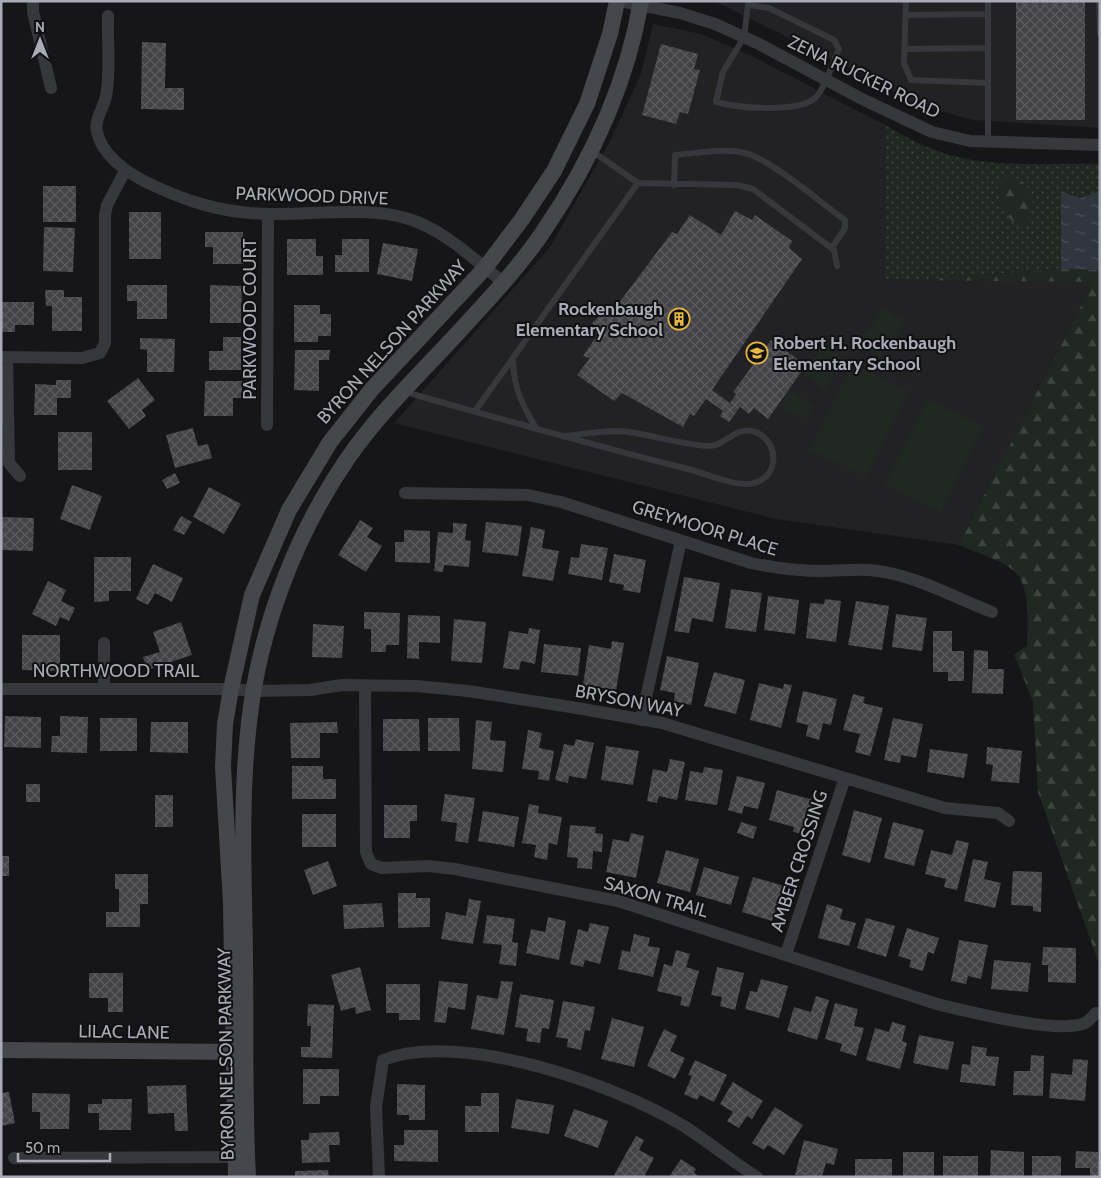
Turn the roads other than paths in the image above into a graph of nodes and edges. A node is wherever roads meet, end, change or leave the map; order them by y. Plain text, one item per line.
1 (33, 1) edge
2 (619, 1) edge
3 (906, 1) edge
4 (988, 1) edge
5 (1099, 1) edge
6 (641, 3) edge
7 (748, 3) edge
8 (988, 14) junction
9 (906, 15) junction
10 (108, 16) dead end
11 (1100, 34) edge
12 (744, 38) junction
13 (904, 48) junction
14 (988, 48) junction
15 (826, 80) junction
16 (988, 83) junction
17 (51, 88) dead end
18 (571, 139) junction
19 (988, 142) junction
20 (1100, 145) edge
21 (592, 151) junction
22 (125, 171) junction
23 (638, 183) junction
24 (674, 185) junction
25 (268, 214) junction
26 (832, 248) junction
27 (837, 266) dead end
28 (485, 268) junction
29 (503, 282) junction
30 (4, 358) edge
31 (514, 361) junction
32 (405, 388) junction
33 (475, 411) junction
34 (267, 425) dead end
35 (536, 428) junction
36 (565, 436) junction
37 (20, 476) dead end
38 (405, 493) dead end
39 (681, 541) junction
40 (992, 612) dead end
41 (104, 643) dead end
42 (365, 686) junction
43 (1, 689) edge
44 (104, 689) junction
45 (231, 689) junction
46 (254, 691) junction
47 (641, 720) junction
48 (845, 778) junction
49 (1008, 821) dead end
50 (238, 931) junction
51 (786, 954) junction
52 (1096, 1013) dead end
53 (1, 1050) edge
54 (240, 1052) junction
55 (14, 1158) dead end
56 (241, 1158) junction
57 (236, 1177) edge
58 (248, 1177) edge
59 (379, 1177) edge
60 (757, 1177) edge

1 - 17 street
2 - 6 street, ZENA RUCKER ROAD
2 - 18 street, BYRON NELSON PARKWAY
3 - 9 lane
4 - 8 lane
5 - 11 lane
6 - 12 street, ZENA RUCKER ROAD
6 - 21 street, BYRON NELSON PARKWAY
7 - 12 lane
7 - 15 lane
8 - 9 lane
8 - 14 lane
9 - 13 lane
10 - 22 street, PARKWOOD DRIVE
12 - 15 street, ZENA RUCKER ROAD
12 - 15 lane
13 - 14 lane
13 - 16 lane
14 - 16 lane
15 - 19 street, ZENA RUCKER ROAD
16 - 19 lane
18 - 21 street
18 - 28 street, BYRON NELSON PARKWAY
19 - 20 street, ZENA RUCKER ROAD
21 - 23 lane
21 - 29 street, BYRON NELSON PARKWAY
22 - 25 street, PARKWOOD DRIVE
22 - 30 street
23 - 24 lane
23 - 31 lane
24 - 26 lane
24 - 26 lane
25 - 28 street, PARKWOOD DRIVE
25 - 34 street, PARKWOOD COURT
26 - 27 lane
28 - 29 street, PARKWOOD DRIVE
28 - 45 street, BYRON NELSON PARKWAY
29 - 32 street, BYRON NELSON PARKWAY
30 - 37 street
31 - 33 lane
31 - 35 lane
32 - 33 lane
32 - 46 street, BYRON NELSON PARKWAY
33 - 35 lane
35 - 36 lane
36 - 36 lane
38 - 39 street, GREYMOOR PLACE
39 - 40 street, GREYMOOR PLACE
39 - 47 street
41 - 44 street
42 - 46 street, BRYSON WAY
42 - 47 street, BRYSON WAY
42 - 51 street, SAXON TRAIL
43 - 44 street, NORTHWOOD TRAIL
44 - 45 street, NORTHWOOD TRAIL
45 - 46 street, BRYSON WAY
45 - 50 street, BYRON NELSON PARKWAY
46 - 50 street, BYRON NELSON PARKWAY
47 - 48 street, BRYSON WAY
48 - 49 street, BRYSON WAY
48 - 51 street, AMBER CROSSING
50 - 54 street, BYRON NELSON PARKWAY
51 - 52 street, SAXON TRAIL
53 - 54 street, LILAC LANE
54 - 56 street, BYRON NELSON PARKWAY
55 - 56 street
56 - 57 street, BYRON NELSON PARKWAY
56 - 58 street, BYRON NELSON PARKWAY
59 - 60 street

